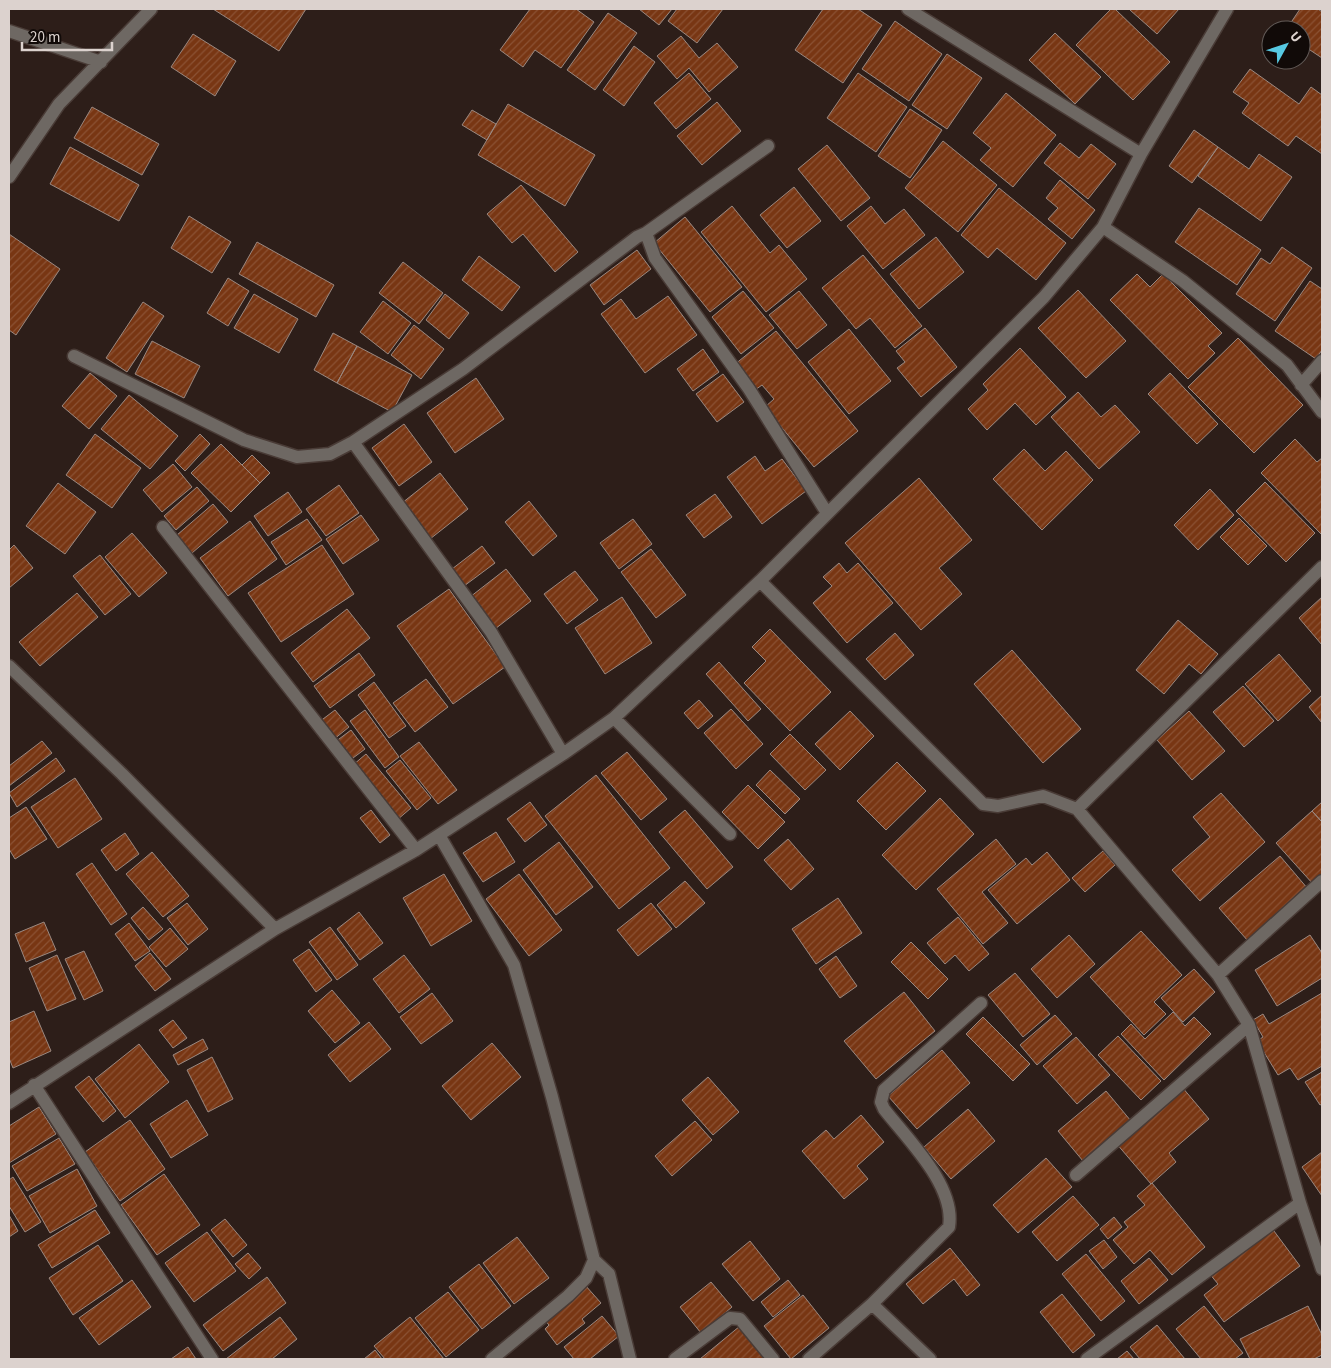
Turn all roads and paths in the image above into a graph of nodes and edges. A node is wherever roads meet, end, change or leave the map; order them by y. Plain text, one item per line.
1 (151, 9) edge
2 (908, 9) edge
3 (1228, 9) edge
4 (9, 31) edge
5 (101, 62) junction
6 (768, 146) dead end
7 (1141, 154) junction
8 (9, 178) edge
9 (1103, 227) junction
10 (646, 233) junction
11 (74, 356) dead end
12 (1322, 361) edge
13 (1302, 385) junction
14 (1322, 412) edge
15 (353, 442) junction
16 (827, 513) junction
17 (163, 526) dead end
18 (1322, 567) edge
19 (760, 581) junction
20 (9, 666) edge
21 (614, 718) junction
22 (563, 754) junction
23 (1077, 809) junction
24 (730, 834) dead end
25 (439, 836) junction
26 (416, 850) junction
27 (1322, 880) edge
28 (275, 929) junction
29 (1218, 975) junction
30 (981, 1003) dead end
31 (1249, 1025) junction
32 (34, 1086) junction
33 (9, 1103) edge
34 (1076, 1175) dead end
35 (1300, 1203) junction
36 (594, 1260) junction
37 (1322, 1269) edge
38 (872, 1304) junction
39 (212, 1359) edge
40 (492, 1359) edge
41 (630, 1359) edge
42 (675, 1359) edge
43 (773, 1359) edge
44 (809, 1359) edge
45 (930, 1359) edge
46 (1087, 1359) edge

1 - 5 street
2 - 7 street
3 - 7 street
4 - 5 street
5 - 8 street
6 - 10 street
7 - 9 street
9 - 13 street
9 - 16 street
10 - 15 street
10 - 16 street
11 - 15 street
12 - 13 street
13 - 14 street
15 - 22 street
16 - 19 street
17 - 26 street
18 - 23 street
19 - 21 street
19 - 23 street
20 - 28 street
21 - 22 street
21 - 24 street
22 - 25 street
23 - 29 street
25 - 26 street
25 - 36 street
26 - 28 street
27 - 29 street
28 - 32 street
29 - 31 street
30 - 38 street
31 - 34 street
31 - 35 street
32 - 33 street
32 - 39 street
35 - 37 street
35 - 46 street
36 - 40 street
36 - 41 street
38 - 44 street
38 - 45 street
42 - 43 street

